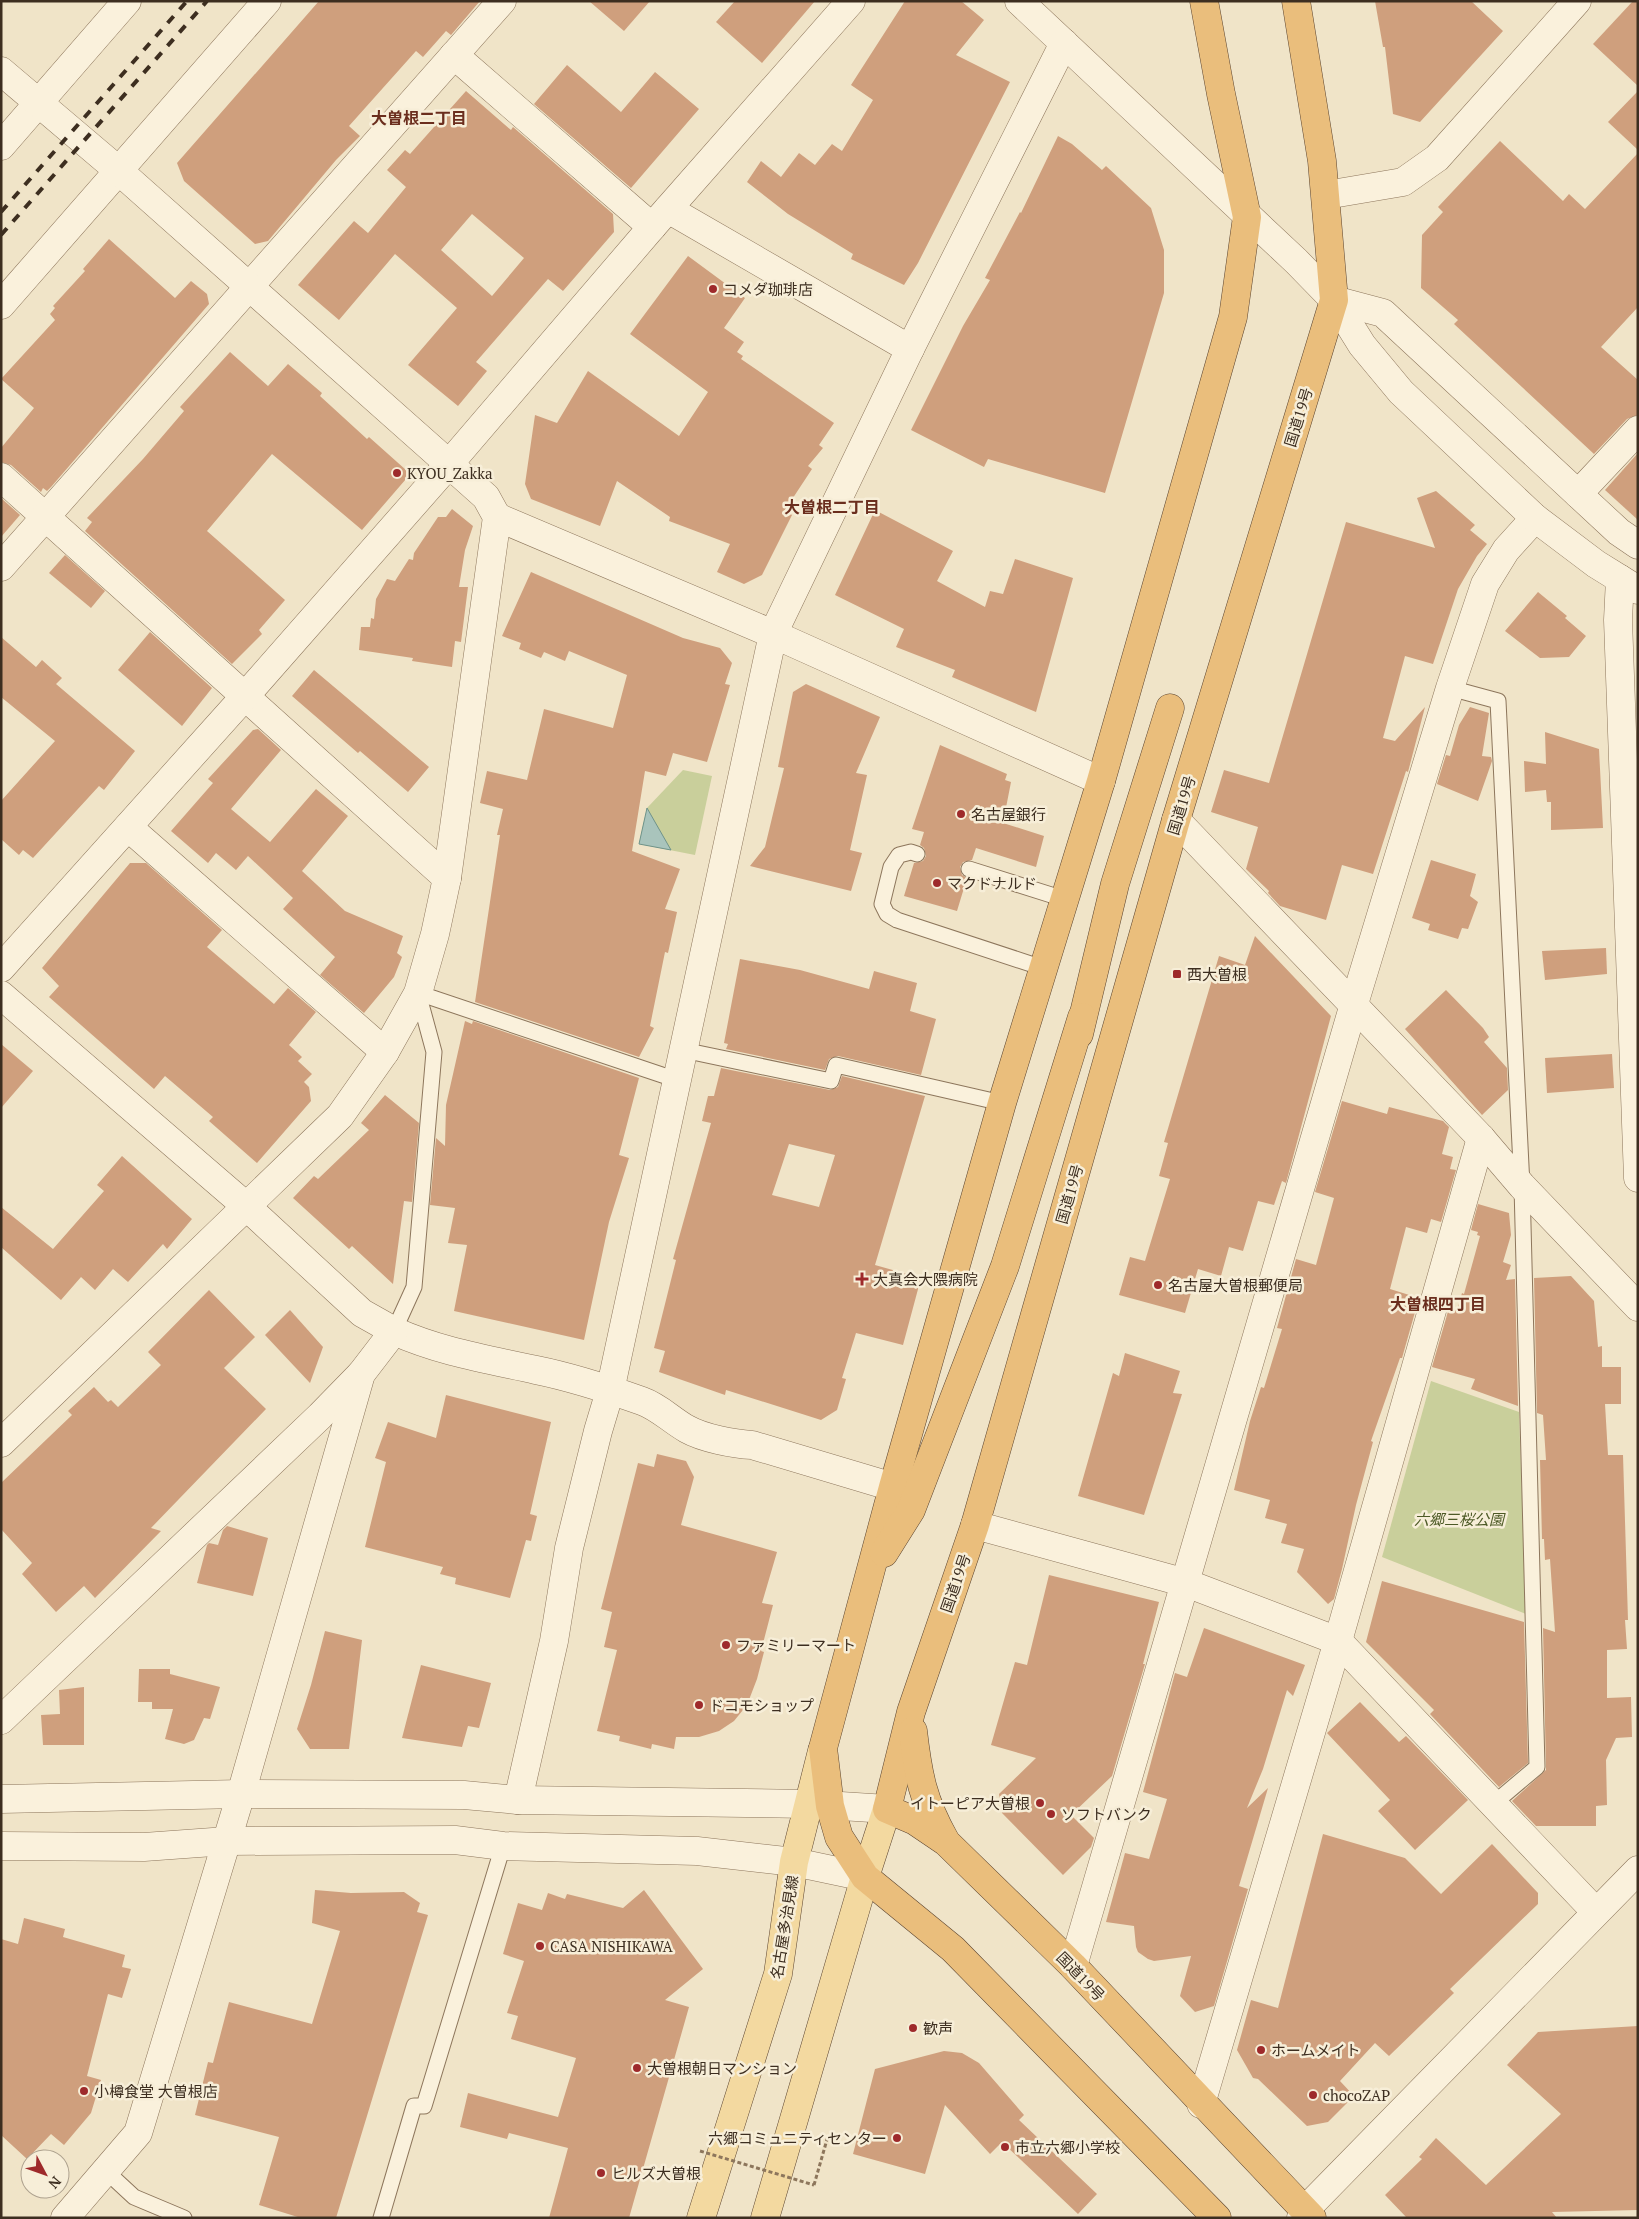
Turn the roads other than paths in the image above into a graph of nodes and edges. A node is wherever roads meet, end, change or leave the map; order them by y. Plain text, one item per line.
1 (127, 1) edge
2 (267, 1) edge
3 (502, 1) edge
4 (851, 1) edge
5 (1019, 1) edge
6 (1204, 1) edge
7 (1296, 1) edge
8 (1577, 1) edge
9 (1064, 43) junction
10 (454, 55) junction
11 (1, 71) edge
12 (38, 103) junction
13 (1, 146) edge
14 (119, 171) junction
15 (1326, 195) junction
16 (1247, 217) junction
17 (660, 218) junction
18 (250, 287) junction
19 (1334, 300) junction
20 (1, 305) edge
21 (910, 349) junction
22 (1638, 430) edge
23 (449, 464) junction
24 (1, 477) edge
25 (1578, 494) junction
26 (46, 517) junction
27 (497, 517) junction
28 (1535, 518) junction
29 (1638, 545) edge
30 (1, 567) edge
31 (1629, 585) edge
32 (773, 634) junction
33 (1450, 688) junction
34 (246, 695) junction
35 (1170, 708) dead end
36 (1100, 781) junction
37 (1176, 820) junction
38 (128, 826) junction
39 (1632, 835) edge
40 (917, 854) dead end
41 (969, 869) dead end
42 (447, 878) junction
43 (1064, 899) junction
44 (1, 968) edge
45 (1043, 968) junction
46 (418, 993) junction
47 (1, 995) edge
48 (1354, 1004) junction
49 (1082, 1017) junction
50 (683, 1050) junction
51 (385, 1052) junction
52 (677, 1080) junction
53 (1002, 1103) junction
54 (1481, 1138) junction
55 (1638, 1178) edge
56 (1072, 1185) junction
57 (1522, 1186) junction
58 (247, 1207) junction
59 (1638, 1307) edge
60 (394, 1331) junction
61 (361, 1374) junction
62 (610, 1391) junction
63 (1, 1443) edge
64 (893, 1487) junction
65 (975, 1525) junction
66 (868, 1580) junction
67 (1186, 1583) junction
68 (1338, 1642) junction
69 (911, 1712) junction
70 (1, 1720) edge
71 (241, 1794) junction
72 (1, 1799) edge
73 (518, 1800) junction
74 (1492, 1804) junction
75 (820, 1805) junction
76 (887, 1809) junction
77 (227, 1841) junction
78 (946, 1842) junction
79 (1, 1846) edge
80 (503, 1846) junction
81 (794, 1862) junction
82 (1638, 1870) edge
83 (864, 1878) junction
84 (1595, 1911) junction
85 (1073, 1966) junction
86 (1201, 2104) junction
87 (107, 2172) junction
88 (1306, 2215) edge
89 (66, 2218) edge
90 (184, 2218) edge
91 (381, 2218) edge
92 (700, 2218) edge
93 (765, 2218) edge
94 (1217, 2218) edge

1 - 12 street
2 - 14 street
3 - 10 street
4 - 17 street
5 - 9 street
6 - 16 highway
7 - 15 highway, 国道19号
8 - 15 street
9 - 16 street
9 - 21 street
10 - 17 street
10 - 18 street
11 - 12 street
12 - 13 street
12 - 14 street
14 - 18 street
14 - 20 street
15 - 19 highway, 国道19号
16 - 19 street
16 - 36 highway
17 - 21 street
17 - 23 street
18 - 23 street
18 - 26 street
19 - 25 street
19 - 28 street
19 - 37 highway, 国道19号
21 - 32 street
22 - 25 street
23 - 27 street
23 - 34 street
24 - 26 street
25 - 29 street
26 - 30 street
26 - 34 street
27 - 32 street
27 - 42 street
28 - 31 street
28 - 33 street
31 - 39 street
32 - 36 street
32 - 50 street
33 - 48 street
33 - 57 lane
34 - 38 street
34 - 42 street
35 - 49 highway
36 - 43 highway
37 - 48 street
37 - 56 highway, 国道19号
38 - 44 street
38 - 51 street
39 - 55 street
40 - 45 lane
41 - 43 lane
42 - 46 street
43 - 45 highway
45 - 53 highway
46 - 51 street
46 - 52 lane
46 - 60 lane
47 - 58 street
48 - 54 street
48 - 67 street
49 - 56 highway
49 - 66 highway
50 - 52 street
50 - 53 lane
51 - 58 street
52 - 62 street
53 - 64 highway
54 - 57 street
54 - 68 street
56 - 65 highway, 国道19号
57 - 59 street
57 - 74 lane
58 - 60 street
58 - 63 street
60 - 61 street
60 - 62 street
61 - 70 street
61 - 71 street
62 - 64 street
62 - 73 street
64 - 66 highway
65 - 67 street
65 - 69 highway, 国道19号
66 - 75 highway
67 - 68 street
67 - 85 street
68 - 74 street
68 - 86 street
69 - 76 highway, 国道19号
69 - 78 highway
71 - 72 street
71 - 73 street
71 - 77 street
73 - 75 street
74 - 84 street
75 - 76 street
75 - 81 main road, 名古屋多治見線
75 - 83 highway
76 - 78 highway, 国道19号
76 - 83 main road
77 - 79 street
77 - 80 street
77 - 87 street
78 - 85 highway, 国道19号
80 - 81 street
80 - 91 lane
81 - 83 street
81 - 92 main road, 名古屋多治見線
82 - 84 street
83 - 93 main road
83 - 94 highway
84 - 88 street
85 - 86 highway, 国道19号
86 - 88 highway, 国道19号
87 - 89 street
87 - 90 lane

